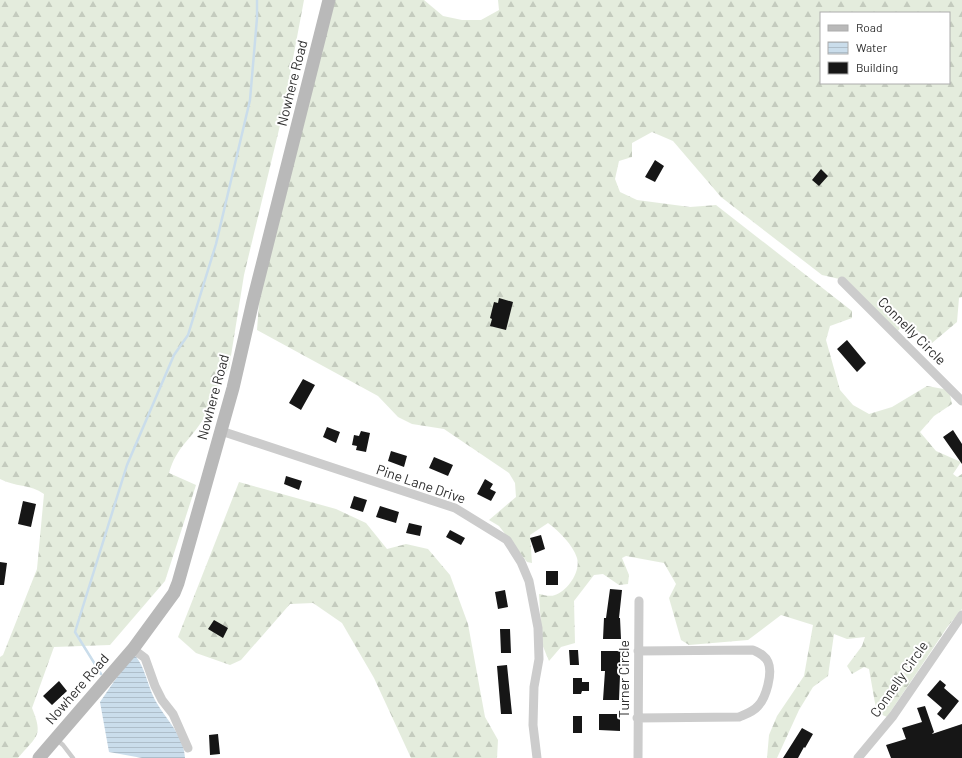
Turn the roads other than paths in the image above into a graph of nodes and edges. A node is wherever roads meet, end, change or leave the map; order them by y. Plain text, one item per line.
1 (329, 0) edge
2 (842, 281) dead end
3 (962, 401) edge
4 (221, 431) junction
5 (639, 601) dead end
6 (962, 616) edge
7 (133, 649) junction
8 (638, 651) junction
9 (637, 718) junction
10 (55, 739) junction
11 (188, 748) dead end
12 (38, 758) edge
13 (73, 758) edge
14 (537, 758) edge
15 (638, 758) edge
16 (858, 758) edge

1 - 4 street, Nowhere Road
2 - 3 street, Connelly Circle
4 - 7 street, Nowhere Road
4 - 14 street, Pine Lane Drive
5 - 8 street, Turner Circle
6 - 16 street, Connelly Circle
7 - 10 street, Nowhere Road
7 - 11 street
8 - 9 street, Turner Circle
8 - 9 street
9 - 15 street, Turner Circle
10 - 12 street, Nowhere Road
10 - 13 lane

